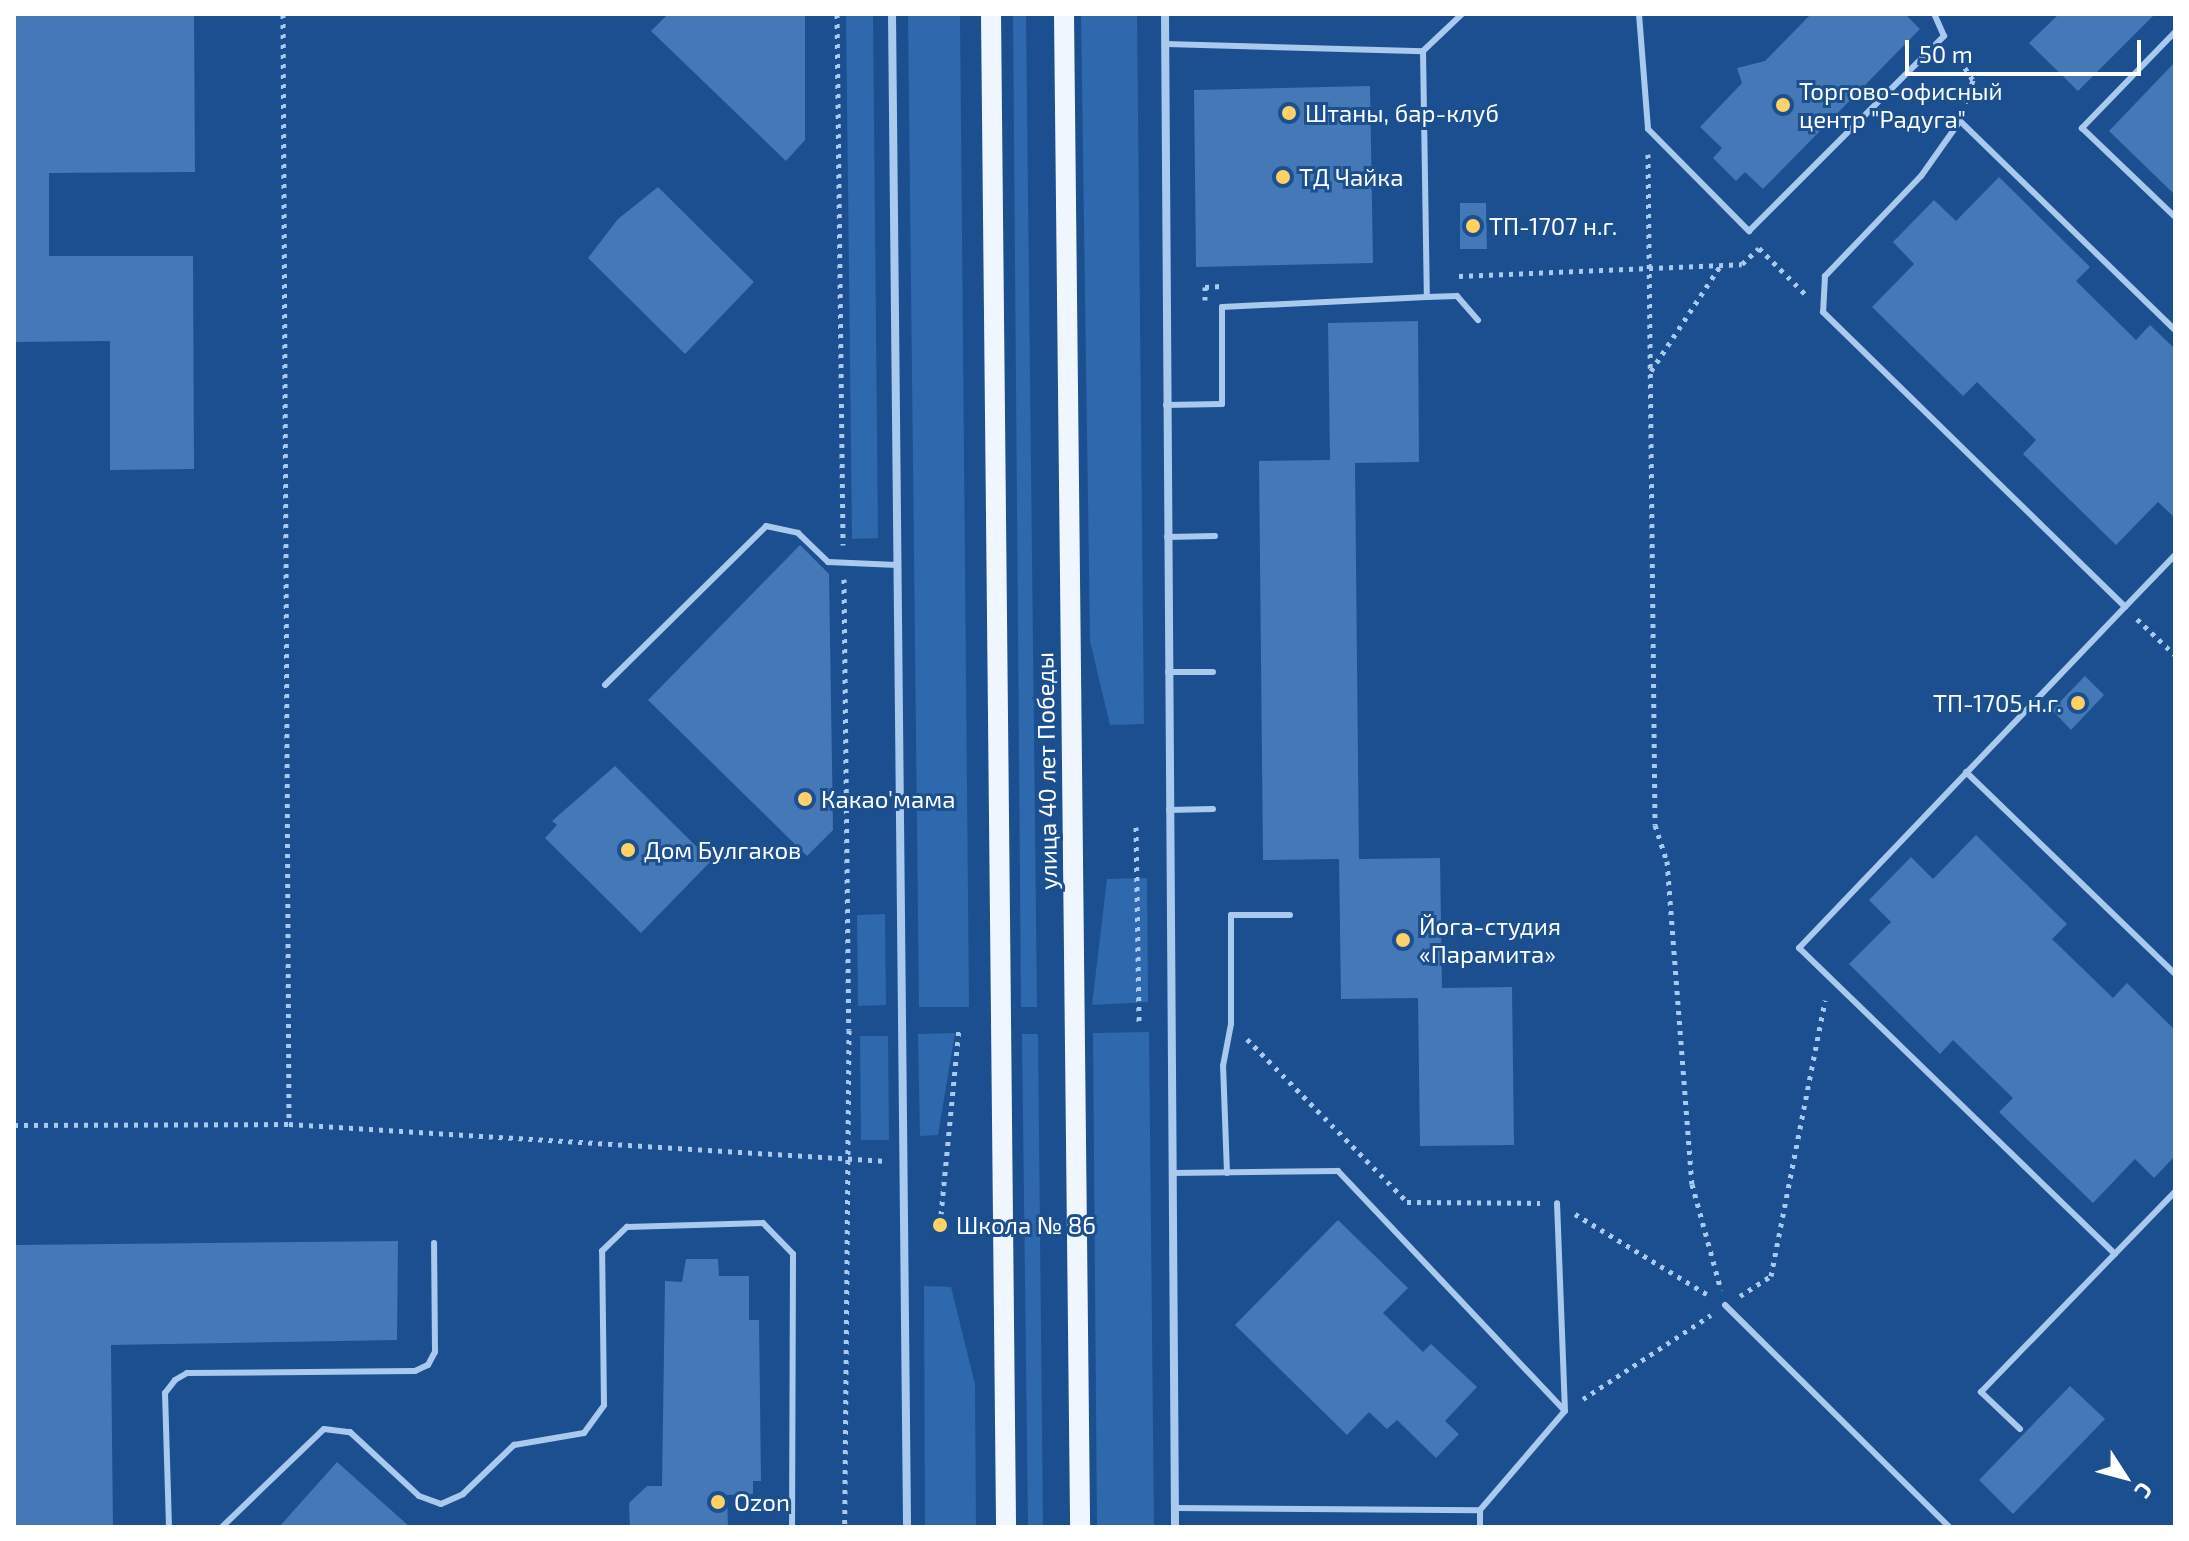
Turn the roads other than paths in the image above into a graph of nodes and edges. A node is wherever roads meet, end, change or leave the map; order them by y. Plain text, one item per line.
1 (892, 14) edge
2 (991, 14) edge
3 (1064, 14) edge
4 (1165, 14) edge
5 (1462, 14) edge
6 (1639, 14) edge
7 (1934, 14) edge
8 (2175, 32) edge
9 (1166, 44) junction
10 (1423, 51) junction
11 (2175, 217) edge
12 (1427, 297) junction
13 (1478, 320) dead end
14 (2175, 330) edge
15 (1166, 405) junction
16 (1215, 536) dead end
17 (1167, 537) junction
18 (2175, 555) edge
19 (897, 565) junction
20 (2125, 607) junction
21 (1168, 672) junction
22 (1213, 672) dead end
23 (605, 685) dead end
24 (1966, 772) junction
25 (1213, 809) dead end
26 (1169, 810) junction
27 (1290, 915) dead end
28 (2175, 974) edge
29 (1172, 1173) junction
30 (1227, 1173) junction
31 (2175, 1192) edge
32 (1557, 1203) road end
33 (434, 1243) dead end
34 (2115, 1254) junction
35 (1725, 1305) road end
36 (1565, 1411) junction
37 (2020, 1429) dead end
38 (1175, 1508) junction
39 (1480, 1510) junction
40 (169, 1527) edge
41 (222, 1527) edge
42 (792, 1527) edge
43 (907, 1527) edge
44 (1006, 1527) edge
45 (1080, 1527) edge
46 (1175, 1527) edge
47 (1480, 1527) edge
48 (1949, 1527) edge

1 - 19 street
2 - 44 main road, улица 40 лет Победы
3 - 45 main road, улица 40 лет Победы
4 - 9 street
5 - 10 lane
6 - 7 lane
8 - 11 lane
9 - 10 lane
9 - 15 street
10 - 12 lane
12 - 13 lane
12 - 15 lane
14 - 20 lane
15 - 17 street
16 - 17 lane
17 - 21 street
18 - 20 lane
19 - 23 lane
19 - 43 street
20 - 24 lane
21 - 22 lane
21 - 26 street
24 - 28 lane
24 - 34 lane
25 - 26 lane
26 - 29 street
27 - 30 lane
29 - 30 lane
29 - 38 street
30 - 36 lane
31 - 34 lane
32 - 36 lane
33 - 40 lane
34 - 37 lane
35 - 48 lane
36 - 39 lane
38 - 39 lane
38 - 46 street
39 - 47 lane
41 - 42 lane

